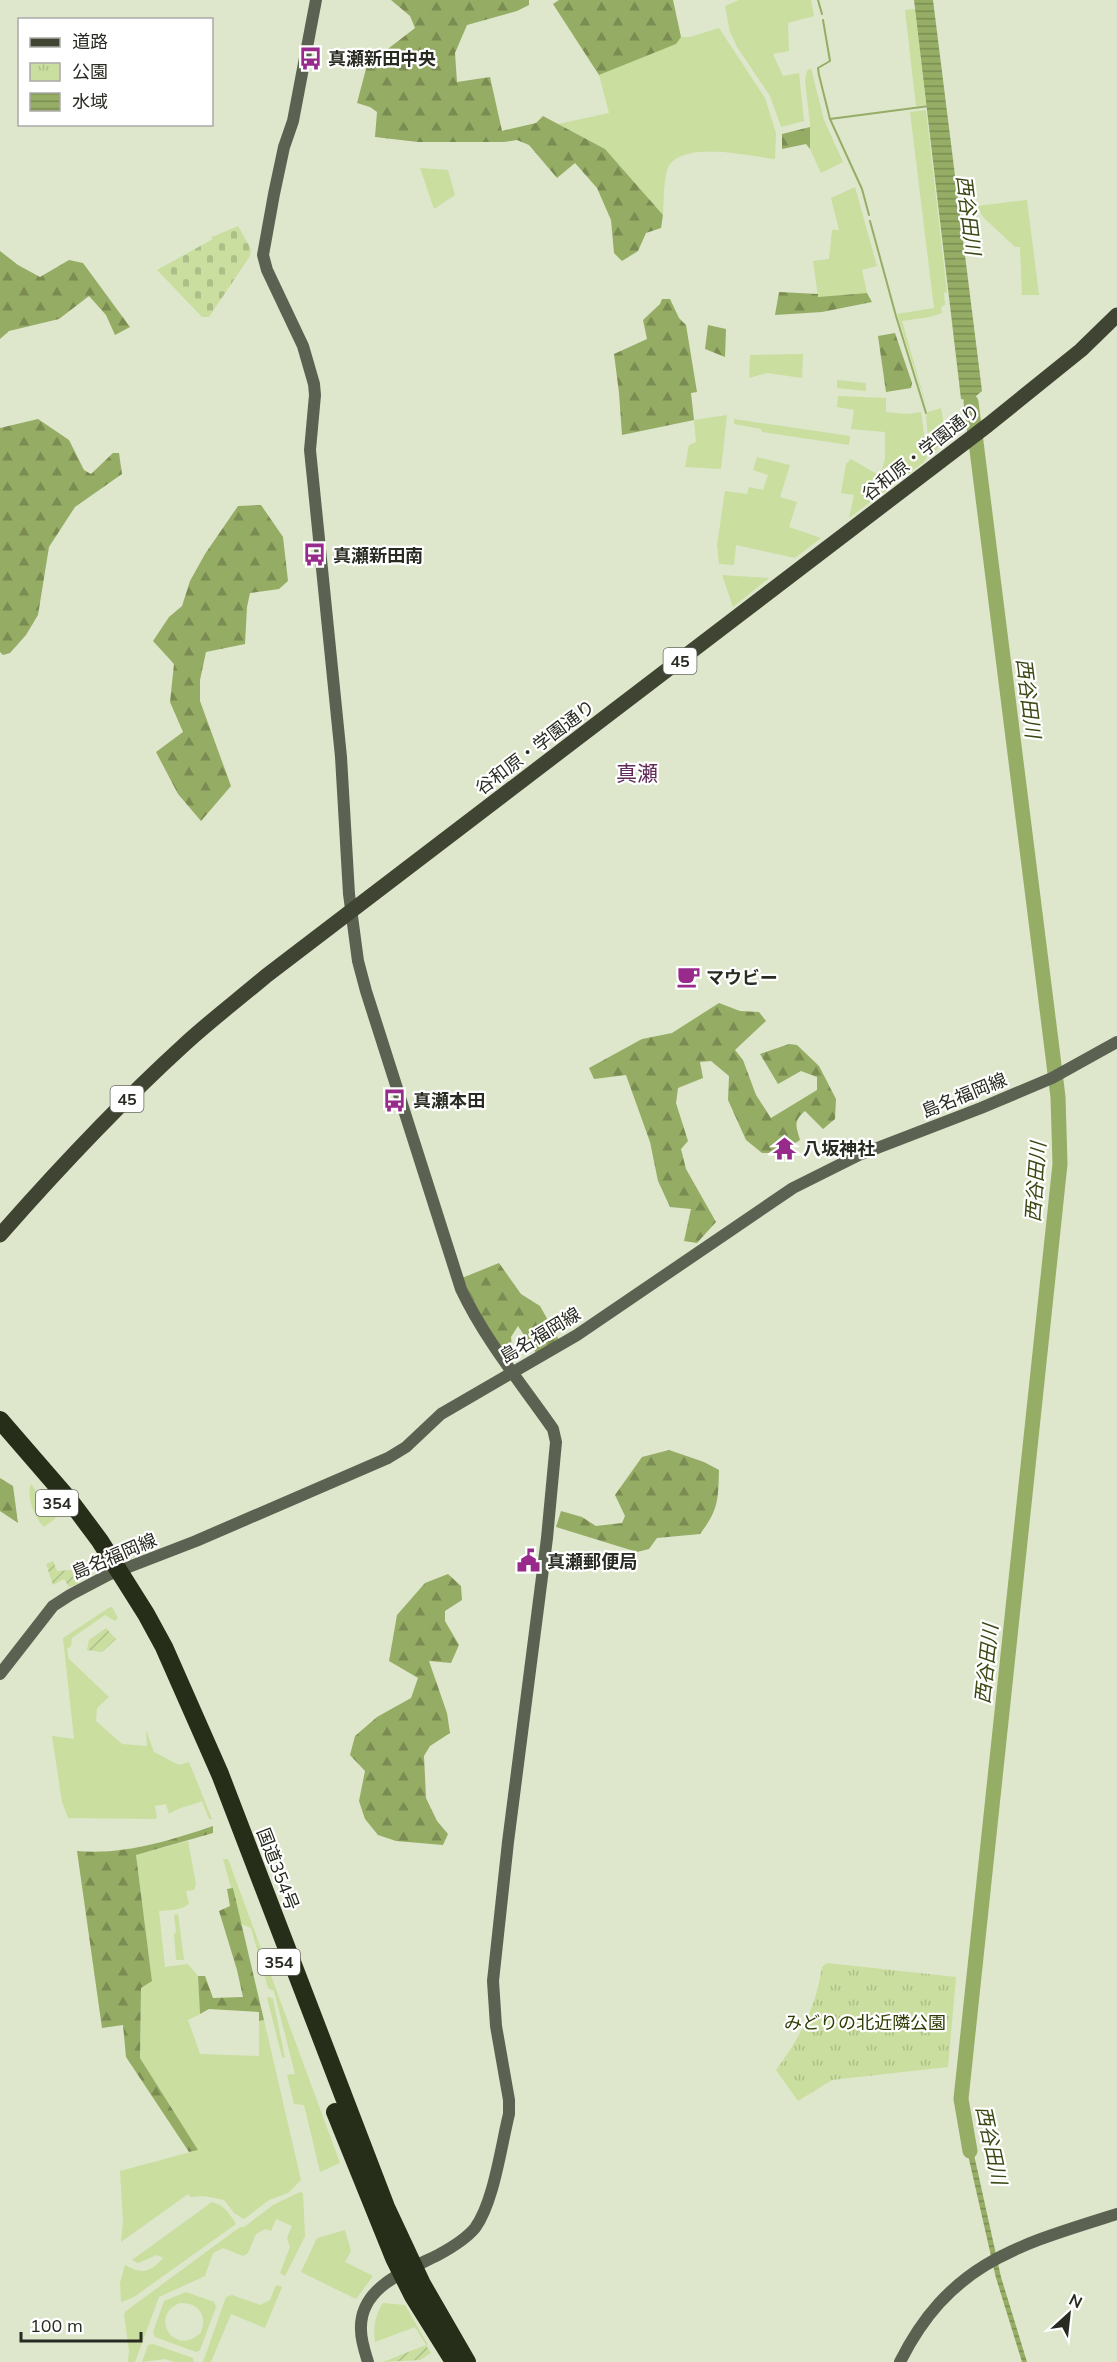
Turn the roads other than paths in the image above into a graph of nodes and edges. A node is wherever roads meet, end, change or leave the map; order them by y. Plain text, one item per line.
1 (316, 0) edge
2 (1117, 315) edge
3 (351, 911) junction
4 (1117, 1042) edge
5 (0, 1235) edge
6 (512, 1373) junction
7 (0, 1419) edge
8 (0, 1435) edge
9 (114, 1573) junction
10 (0, 1674) edge
11 (1117, 2214) edge
12 (407, 2270) junction
13 (368, 2362) edge
14 (454, 2362) edge
15 (467, 2362) edge
16 (900, 2362) edge

1 - 3 street
2 - 3 main road, 谷和原・学園通り / 45
3 - 5 main road, 谷和原・学園通り / 45
3 - 6 street
4 - 6 street, 島名福岡線
6 - 9 street, 島名福岡線
6 - 12 street
7 - 9 highway, 国道354号 / 354
8 - 9 highway, 国道354号 / 354
9 - 10 street, 島名福岡線
9 - 12 highway, 国道354号 / 354
11 - 16 street
12 - 13 street
12 - 14 highway, 国道354号 / 354
12 - 15 highway, 国道354号 / 354

